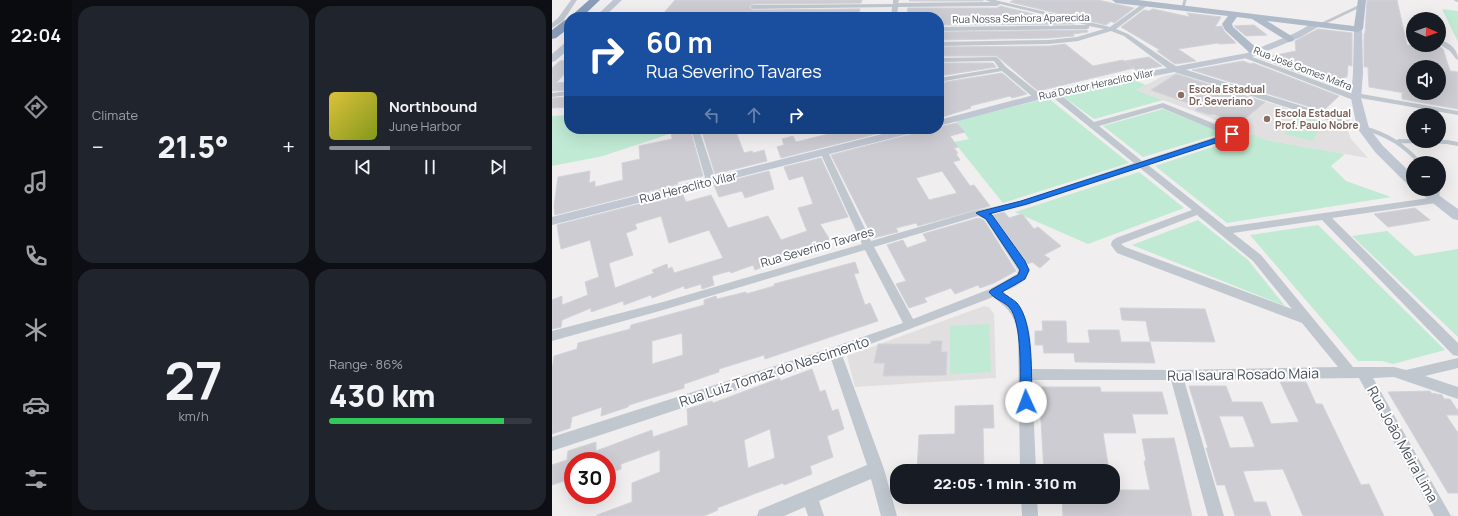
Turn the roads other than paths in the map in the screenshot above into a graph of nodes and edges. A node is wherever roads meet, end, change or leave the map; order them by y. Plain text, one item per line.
1 (574, 0) edge
2 (596, 0) edge
3 (618, 0) edge
4 (756, 0) edge
5 (993, 0) edge
6 (1116, 0) edge
7 (895, 3) edge
8 (1362, 3) edge
9 (1009, 4) junction
10 (1146, 4) junction
11 (1184, 4) edge
12 (753, 7) junction
13 (567, 12) edge
14 (581, 12) edge
15 (605, 12) edge
16 (751, 12) edge
17 (1234, 15) junction
18 (1255, 18) junction
19 (564, 21) edge
20 (564, 23) edge
21 (1317, 25) junction
22 (552, 26) edge
23 (1103, 26) junction
24 (944, 29) edge
25 (1111, 29) junction
26 (1358, 29) junction
27 (552, 36) edge
28 (1289, 39) junction
29 (944, 44) edge
30 (1446, 46) edge
31 (564, 49) edge
32 (1256, 53) junction
33 (1244, 56) junction
34 (1458, 58) edge
35 (552, 59) edge
36 (944, 60) edge
37 (1003, 68) junction
38 (1174, 69) junction
39 (944, 79) edge
40 (1053, 92) junction
41 (564, 94) edge
42 (552, 95) edge
43 (1037, 96) junction
44 (1356, 97) junction
45 (1458, 113) edge
46 (944, 122) edge
47 (1093, 125) junction
48 (1363, 128) junction
49 (697, 134) edge
50 (896, 134) edge
51 (1399, 141) junction
52 (1458, 144) edge
53 (824, 152) junction
54 (1414, 156) edge
55 (1142, 165) junction
56 (1406, 175) edge
57 (711, 181) junction
58 (1431, 196) edge
59 (1437, 196) edge
60 (1199, 211) junction
61 (981, 213) junction
62 (1324, 216) junction
63 (1458, 216) edge
64 (552, 222) edge
65 (1223, 231) junction
66 (868, 246) junction
67 (994, 292) junction
68 (1307, 320) junction
69 (910, 325) junction
70 (552, 336) edge
71 (1458, 351) edge
72 (835, 352) junction
73 (1458, 363) edge
74 (1356, 373) junction
75 (1025, 374) junction
76 (1176, 375) junction
77 (1407, 375) junction
78 (1458, 394) edge
79 (552, 444) edge
80 (1028, 464) edge
81 (876, 469) junction
82 (810, 498) junction
83 (1029, 504) edge
84 (765, 516) edge
85 (816, 516) edge
86 (889, 516) edge
87 (1030, 516) edge
88 (1216, 516) edge
89 (1443, 516) edge

1 - 13 street
2 - 14 highway
3 - 15 street
4 - 12 street
5 - 9 street
6 - 10 main road
7 - 9 street
7 - 12 street
8 - 21 lane
8 - 26 main road
9 - 23 street
10 - 11 main road
10 - 25 street
11 - 17 main road
12 - 16 street
17 - 18 main road
17 - 32 main road
18 - 21 main road
18 - 28 main road
19 - 22 street
20 - 27 highway
21 - 26 main road
21 - 28 street, Rua Doutor Heraclito Vilar
23 - 24 street, Rua Nossa Senhora Aparecida
23 - 25 street
25 - 29 street
25 - 38 street
26 - 44 street
28 - 32 street, Rua Doutor Heraclito Vilar
30 - 34 street
31 - 35 street
32 - 33 street, Rua Doutor Heraclito Vilar
33 - 38 street, Rua Doutor Heraclito Vilar
33 - 44 street, Rua José Gomes Mafra
36 - 37 street
37 - 39 street
37 - 43 street
38 - 40 street, Rua Doutor Heraclito Vilar
38 - 48 street
40 - 43 street, Rua Doutor Heraclito Vilar
40 - 47 street, Rua João Meira Lima
41 - 42 street
43 - 46 street, Rua Doutor Heraclito Vilar
44 - 45 street, Rua José Gomes Mafra
44 - 48 street
47 - 55 street, Rua João Meira Lima
47 - 55 street, Rua Severino Tavares
48 - 51 lane
48 - 56 street
49 - 57 street
50 - 53 street
51 - 52 lane
51 - 54 lane
53 - 57 street, Rua Heraclito Vilar
53 - 66 street
55 - 60 street, Rua João Meira Lima
55 - 61 street, Rua Severino Tavares
57 - 64 street, Rua Heraclito Vilar
58 - 62 street
59 - 63 street
60 - 65 street, Rua João Meira Lima
60 - 68 street
61 - 66 street, Rua Severino Tavares
61 - 67 street
62 - 65 street
62 - 71 street
65 - 68 street, Rua João Meira Lima
66 - 69 street
66 - 70 street, Rua Severino Tavares
67 - 69 street, Rua Luiz Tomaz do Nascimento
67 - 75 street
68 - 74 street, Rua João Meira Lima
69 - 72 street, Rua Luiz Tomaz do Nascimento
72 - 79 street, Rua Luiz Tomaz do Nascimento
72 - 81 street
73 - 77 street
74 - 76 street, Rua Isaura Rosado Maia
74 - 77 street, Rua Isaura Rosado Maia
74 - 89 street, Rua João Meira Lima
75 - 76 street, Rua Isaura Rosado Maia
75 - 80 street
76 - 88 street
77 - 78 street, Rua Isaura Rosado Maia
81 - 82 street
81 - 86 street
82 - 84 street
82 - 85 street
83 - 87 street

